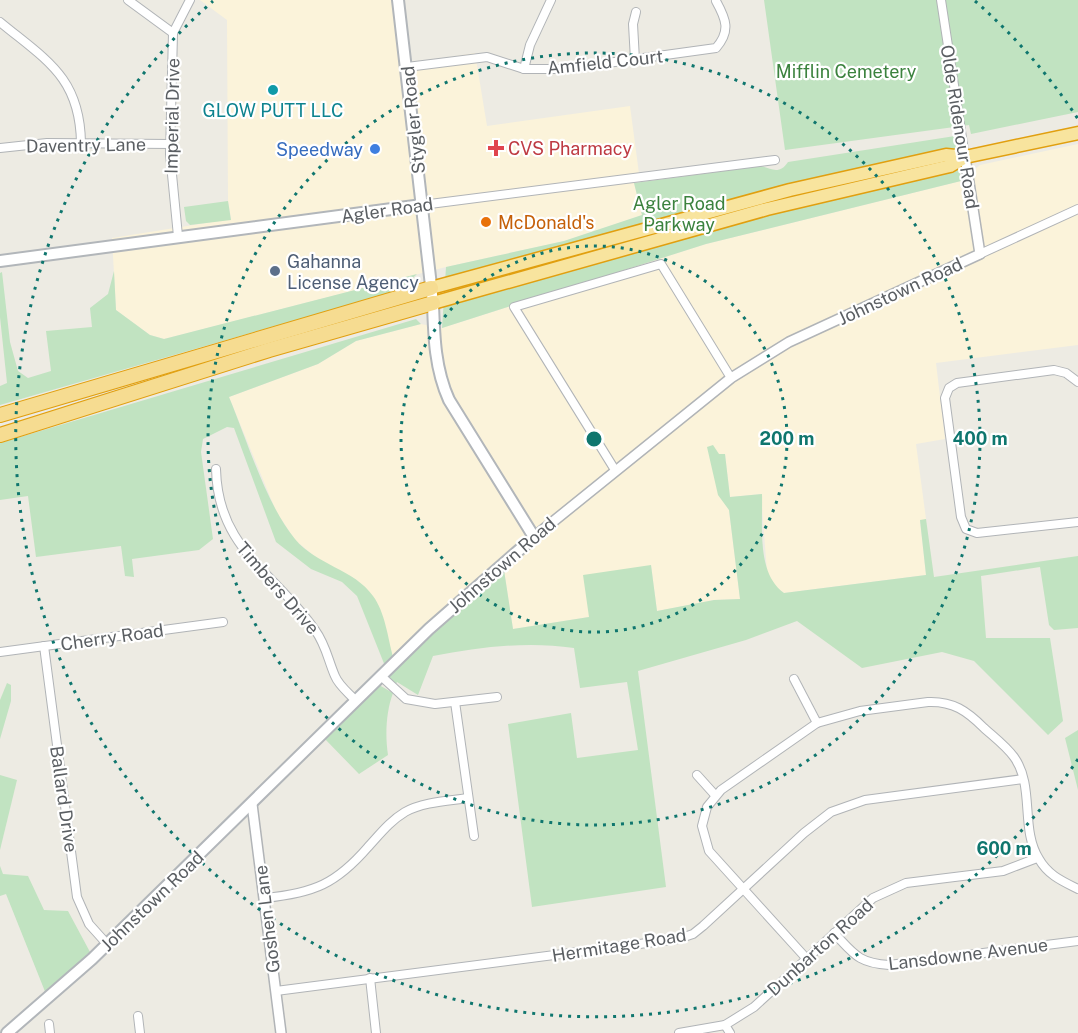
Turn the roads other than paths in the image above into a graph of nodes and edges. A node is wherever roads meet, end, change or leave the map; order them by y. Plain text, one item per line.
1 (128, 0) edge
2 (189, 0) edge
3 (398, 0) edge
4 (551, 0) edge
5 (942, 0) edge
6 (716, 1) edge
7 (636, 12) dead end
8 (0, 22) edge
9 (173, 33) junction
10 (635, 60) junction
11 (407, 67) junction
12 (524, 69) junction
13 (1078, 133) edge
14 (81, 143) junction
15 (172, 144) junction
16 (0, 148) edge
17 (965, 157) junction
18 (775, 160) dead end
19 (422, 205) junction
20 (1078, 209) edge
21 (178, 236) junction
22 (980, 254) junction
23 (0, 261) edge
24 (431, 288) junction
25 (433, 303) junction
26 (730, 378) junction
27 (1078, 382) edge
28 (129, 393) junction
29 (0, 415) edge
30 (0, 427) edge
31 (0, 435) edge
32 (216, 469) dead end
33 (615, 470) junction
34 (1078, 522) edge
35 (534, 537) junction
36 (224, 622) dead end
37 (45, 646) junction
38 (0, 651) edge
39 (381, 676) junction
40 (794, 679) dead end
41 (497, 697) dead end
42 (356, 701) junction
43 (455, 702) junction
44 (817, 723) junction
45 (698, 775) dead end
46 (1023, 779) junction
47 (715, 795) junction
48 (468, 798) junction
49 (252, 804) junction
50 (474, 836) dead end
51 (1037, 858) junction
52 (742, 890) junction
53 (1078, 890) edge
54 (265, 898) junction
55 (834, 933) junction
56 (1078, 941) edge
57 (107, 944) junction
58 (806, 958) junction
59 (370, 978) junction
60 (276, 991) junction
61 (138, 1016) dead end
62 (49, 1024) dead end
63 (724, 1025) junction
64 (8, 1033) edge
65 (50, 1033) edge
66 (140, 1033) edge
67 (281, 1033) edge
68 (376, 1033) edge
69 (679, 1033) edge
70 (730, 1033) edge

1 - 9 street
2 - 9 street, Imperial Drive
3 - 11 main road, Stygler Road
4 - 12 street
5 - 17 street, Olde Ridenour Road
6 - 10 street, Amfield Court
7 - 10 street
8 - 14 street
9 - 15 street, Imperial Drive
10 - 12 street, Amfield Court
11 - 12 street, Amfield Court
11 - 19 main road, Stygler Road
13 - 17 highway
14 - 15 street, Daventry Lane
14 - 16 street, Daventry Lane
15 - 21 street, Imperial Drive
17 - 22 street, Olde Ridenour Road
17 - 24 highway
17 - 25 highway
18 - 19 street, Agler Road
19 - 21 main road, Agler Road
19 - 24 main road, Stygler Road
20 - 22 street, Johnstown Road
21 - 23 main road, Agler Road
22 - 26 street, Johnstown Road
24 - 25 main road, Stygler Road
24 - 29 highway
25 - 28 highway
25 - 35 main road, Stygler Road
26 - 33 street, Johnstown Road
26 - 33 street
27 - 34 street
28 - 30 highway
28 - 31 highway
32 - 42 street, Timbers Drive
33 - 35 street, Johnstown Road
35 - 39 main road, Johnstown Road
36 - 37 street, Cherry Road
37 - 38 street, Cherry Road
37 - 57 street, Ballard Drive
39 - 42 main road, Johnstown Road
39 - 43 street
40 - 44 street
41 - 43 street
42 - 49 main road, Johnstown Road
43 - 48 street
44 - 46 street
44 - 47 street
45 - 47 street
46 - 51 street
46 - 52 street, Hermitage Road
47 - 52 street
48 - 50 street
48 - 54 street
49 - 54 street, Goshen Lane
49 - 57 main road, Johnstown Road
51 - 53 street
51 - 55 street, Dunbarton Road
52 - 58 street
52 - 59 street, Hermitage Road
54 - 60 street, Goshen Lane
55 - 56 street, Lansdowne Avenue
55 - 58 street, Dunbarton Road
57 - 64 main road, Johnstown Road
58 - 63 street, Dunbarton Road
59 - 60 street, Hermitage Road
59 - 68 street
60 - 67 street, Goshen Lane
61 - 66 street
62 - 65 street
63 - 69 street, Dunbarton Road
63 - 70 street

